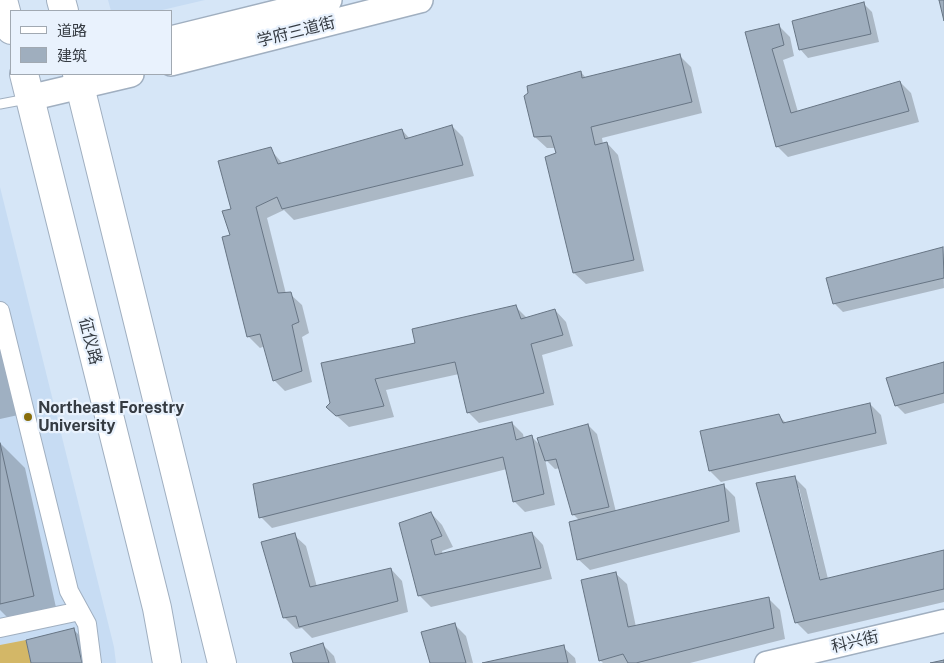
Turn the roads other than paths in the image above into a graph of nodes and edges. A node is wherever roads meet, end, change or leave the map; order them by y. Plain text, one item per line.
1 (329, 0) edge
2 (420, 0) edge
3 (172, 38) edge
4 (172, 64) edge
5 (122, 75) edge
6 (78, 80) edge
7 (26, 86) edge
8 (0, 104) edge
9 (0, 311) edge
10 (157, 608) junction
11 (80, 611) junction
12 (944, 621) edge
13 (0, 628) edge
14 (92, 663) edge
15 (156, 663) edge
16 (167, 663) edge
17 (222, 663) edge
18 (766, 663) edge

1 - 3 main road, 学府三道街
2 - 4 main road, 学府三道街
5 - 6 main road
6 - 7 main road
6 - 17 main road
7 - 8 lane
7 - 10 main road, 征仪路
9 - 11 street
10 - 15 main road
10 - 16 main road
11 - 13 street
11 - 14 street
12 - 18 street, 科兴街

